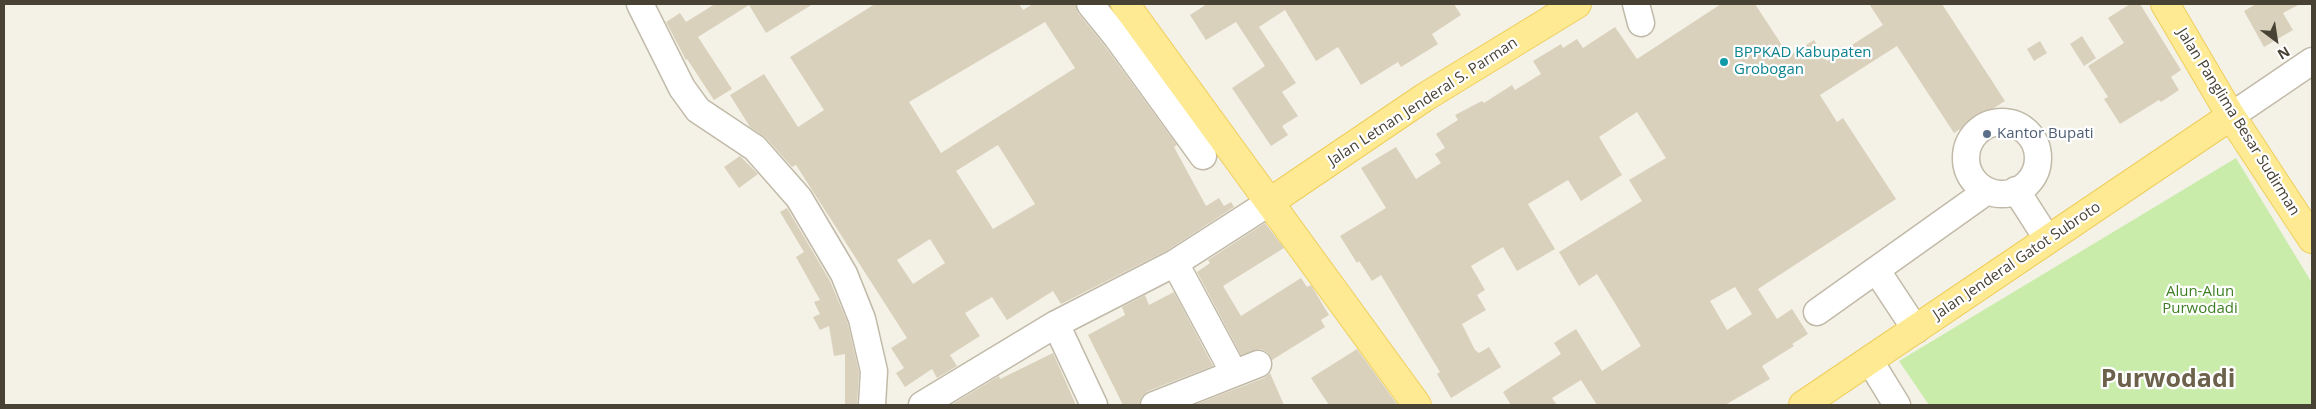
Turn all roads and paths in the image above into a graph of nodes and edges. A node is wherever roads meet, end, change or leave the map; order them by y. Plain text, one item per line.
1 (640, 4) edge
2 (1090, 4) edge
3 (1125, 4) edge
4 (1577, 4) edge
5 (2165, 4) edge
6 (2180, 4) edge
7 (2183, 37) junction
8 (2312, 61) edge
9 (2231, 116) junction
10 (1203, 156) dead end
11 (2016, 190) junction
12 (1987, 192) junction
13 (1270, 202) junction
14 (2312, 239) edge
15 (2048, 240) junction
16 (1175, 263) junction
17 (1877, 271) junction
18 (1817, 312) dead end
19 (1056, 324) junction
20 (1916, 330) junction
21 (1870, 361) junction
22 (1258, 364) dead end
23 (1234, 373) junction
24 (872, 405) edge
25 (922, 405) edge
26 (1094, 405) edge
27 (1154, 405) edge
28 (1417, 405) edge
29 (1803, 405) edge
30 (1897, 405) edge

1 - 24 street
2 - 10 street
3 - 13 main road
4 - 13 main road, Jalan Letnan Jenderal S. Parman
5 - 7 main road, Jalan Panglima Besar Sudirman
6 - 7 main road
7 - 9 main road, Jalan Panglima Besar Sudirman
8 - 9 street
9 - 14 main road, Jalan Panglima Besar Sudirman
9 - 15 main road, Jalan Jenderal Gatot Subroto
11 - 12 street
11 - 12 street
11 - 15 street
12 - 17 street
13 - 16 street
13 - 28 main road
15 - 20 main road, Jalan Jenderal Gatot Subroto
16 - 19 street
16 - 23 street
17 - 18 street
17 - 20 street
19 - 25 street
19 - 26 street
20 - 21 main road, Jalan Jenderal Gatot Subroto
21 - 29 main road, Jalan Jenderal Gatot Subroto
21 - 30 street
22 - 23 street
23 - 27 street

